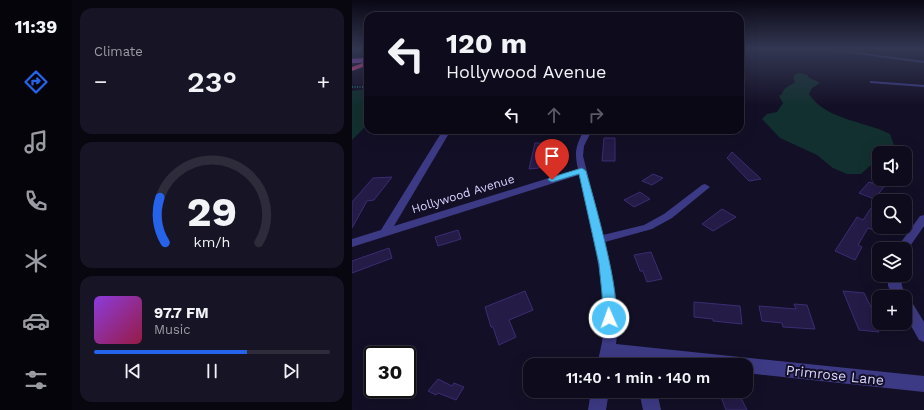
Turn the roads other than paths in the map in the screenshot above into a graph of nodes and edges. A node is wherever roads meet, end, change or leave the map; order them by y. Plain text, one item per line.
1 (871, 82) dead end
2 (924, 86) edge
3 (445, 134) edge
4 (586, 134) edge
5 (582, 171) junction
6 (705, 187) dead end
7 (924, 218) edge
8 (386, 231) junction
9 (599, 240) junction
10 (907, 242) edge
11 (352, 243) edge
12 (912, 315) edge
13 (924, 335) edge
14 (606, 358) edge
15 (753, 366) edge
16 (924, 384) edge
17 (599, 398) edge
18 (649, 398) edge
19 (597, 410) edge
20 (652, 410) edge

1 - 2 lane
3 - 8 street
4 - 5 street
5 - 8 street, Hollywood Avenue
5 - 9 street
6 - 9 street
7 - 10 street
8 - 11 street, Hollywood Avenue
9 - 14 street
12 - 13 street
15 - 16 street, Primrose Lane
17 - 19 street
18 - 20 street

